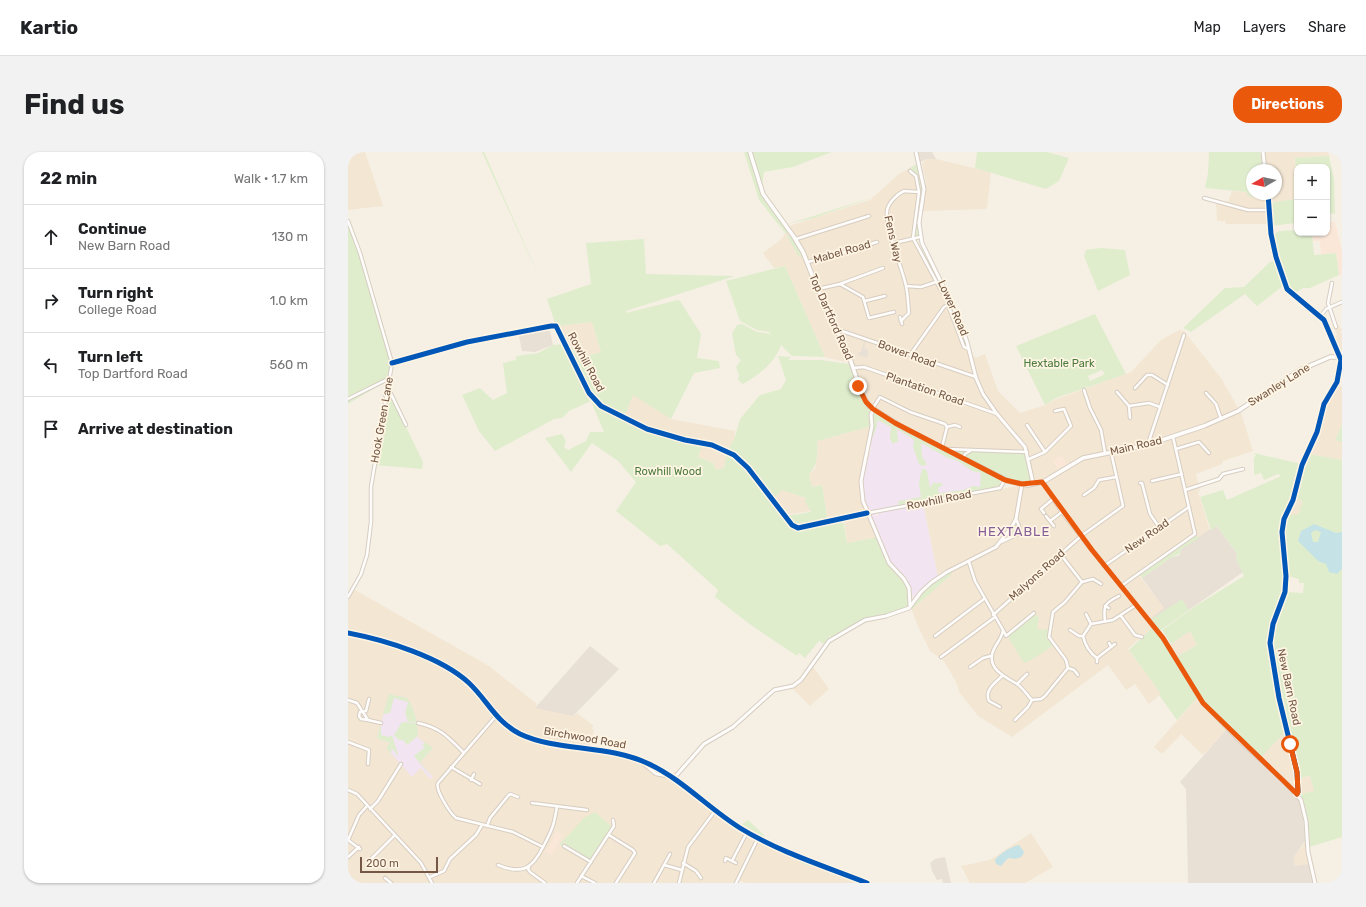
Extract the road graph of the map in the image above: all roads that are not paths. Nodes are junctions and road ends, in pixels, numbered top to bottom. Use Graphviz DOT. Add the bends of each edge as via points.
graph roads {
  1 [pos="750,152"];
  2 [pos="916,152"];
  3 [pos="1263,152"];
  4 [pos="1264,164"];
  5 [pos="910,171"];
  6 [pos="919,192"];
  7 [pos="1204,198"];
  8 [pos="1268,200"];
  9 [pos="1269,210"];
  10 [pos="869,216"];
  11 [pos="348,221"];
  12 [pos="914,238"];
  13 [pos="920,238"];
  14 [pos="796,239"];
  15 [pos="877,242"];
  16 [pos="894,243"];
  17 [pos="806,262"];
  18 [pos="883,268"];
  19 [pos="936,282"];
  20 [pos="840,284"];
  21 [pos="1332,284"];
  22 [pos="906,286"];
  23 [pos="818,289"];
  24 [pos="942,292"];
  25 [pos="886,296"];
  26 [pos="865,301"];
  27 [pos="1342,302"];
  28 [pos="952,303"];
  29 [pos="948,305"];
  30 [pos="1329,307"];
  31 [pos="894,312"];
  32 [pos="900,317"];
  33 [pos="1320,317"];
  34 [pos="1336,327"];
  35 [pos="838,331"];
  36 [pos="1184,335"];
  37 [pos="969,349"];
  38 [pos="910,355"];
  39 [pos="1340,358"];
  40 [pos="392,363"];
  41 [pos="853,368"];
  42 [pos="976,378"];
  43 [pos="388,379"];
  44 [pos="1168,385"];
  45 [pos="387,386"];
  46 [pos="1134,388"];
  47 [pos="1084,390"];
  48 [pos="1117,392"];
  49 [pos="1206,393"];
  50 [pos="391,394"];
  51 [pos="385,395"];
  52 [pos="348,399"];
  53 [pos="1129,406"];
  54 [pos="1160,407"];
  55 [pos="873,409"];
  56 [pos="1240,410"];
  57 [pos="1055,411"];
  58 [pos="997,414"];
  59 [pos="1130,418"];
  60 [pos="1221,419"];
  61 [pos="406,425"];
  62 [pos="1028,425"];
  63 [pos="947,427"];
  64 [pos="960,427"];
  65 [pos="1172,437"];
  66 [pos="1147,445"];
  67 [pos="943,448"];
  68 [pos="1176,449"];
  69 [pos="971,450"];
  70 [pos="1027,452"];
  71 [pos="1045,452"];
  72 [pos="1111,452"];
  73 [pos="1105,453"];
  74 [pos="1209,453"];
  75 [pos="963,459"];
  76 [pos="1029,459"];
  77 [pos="1242,469"];
  78 [pos="1182,474"];
  79 [pos="1116,477"];
  80 [pos="1005,480"];
  81 [pos="1042,482"];
  82 [pos="1152,482"];
  83 [pos="1033,483"];
  84 [pos="1140,483"];
  85 [pos="1022,484"];
  86 [pos="1185,490"];
  87 [pos="1084,495"];
  88 [pos="1054,499"];
  89 [pos="1190,507"];
  90 [pos="1062,512"];
  91 [pos="867,513"];
  92 [pos="1044,513"];
  93 [pos="1046,516"];
  94 [pos="845,518"];
  95 [pos="1016,519"];
  96 [pos="1050,521"];
  97 [pos="1054,526"];
  98 [pos="1159,527"];
  99 [pos="1081,536"];
  100 [pos="1001,542"];
  101 [pos="1061,555"];
  102 [pos="969,562"];
  103 [pos="1104,566"];
  104 [pos="1082,582"];
  105 [pos="1101,584"];
  106 [pos="1121,586"];
  107 [pos="1119,596"];
  108 [pos="348,597"];
  109 [pos="984,599"];
  110 [pos="1105,606"];
  111 [pos="1136,606"];
  112 [pos="908,608"];
  113 [pos="1109,608"];
  114 [pos="1034,613"];
  115 [pos="1086,614"];
  116 [pos="994,616"];
  117 [pos="1121,616"];
  118 [pos="1105,621"];
  119 [pos="1091,624"];
  120 [pos="1003,630"];
  121 [pos="1070,630"];
  122 [pos="348,633"];
  123 [pos="935,636"];
  124 [pos="1083,636"];
  125 [pos="1142,637"];
  126 [pos="1109,642"];
  127 [pos="1115,644"];
  128 [pos="1111,646"];
  129 [pos="991,656"];
  130 [pos="941,657"];
  131 [pos="1097,658"];
  132 [pos="1097,662"];
  133 [pos="970,667"];
  134 [pos="1068,668"];
  135 [pos="1025,675"];
  136 [pos="1078,675"];
  137 [pos="1002,676"];
  138 [pos="1017,684"];
  139 [pos="983,694"];
  140 [pos="986,694"];
  141 [pos="348,700"];
  142 [pos="369,700"];
  143 [pos="1032,700"];
  144 [pos="997,707"];
  145 [pos="363,711"];
  146 [pos="496,716"];
  147 [pos="368,720"];
  148 [pos="1015,720"];
  149 [pos="381,723"];
  150 [pos="421,723"];
  151 [pos="348,742"];
  152 [pos="463,752"];
  153 [pos="639,760"];
  154 [pos="368,764"];
  155 [pos="401,764"];
  156 [pos="452,767"];
  157 [pos="474,774"];
  158 [pos="673,777"];
  159 [pos="471,780"];
  160 [pos="480,784"];
  161 [pos="348,790"];
  162 [pos="1297,794"];
  163 [pos="518,797"];
  164 [pos="532,803"];
  165 [pos="557,806"];
  166 [pos="368,807"];
  167 [pos="587,810"];
  168 [pos="716,811"];
  169 [pos="613,820"];
  170 [pos="482,825"];
  171 [pos="487,826"];
  172 [pos="747,832"];
  173 [pos="395,835"];
  174 [pos="609,835"];
  175 [pos="758,838"];
  176 [pos="348,840"];
  177 [pos="564,846"];
  178 [pos="543,847"];
  179 [pos="670,854"];
  180 [pos="348,857"];
  181 [pos="724,860"];
  182 [pos="732,861"];
  183 [pos="368,862"];
  184 [pos="591,862"];
  185 [pos="683,863"];
  186 [pos="736,863"];
  187 [pos="498,865"];
  188 [pos="664,865"];
  189 [pos="529,867"];
  190 [pos="682,870"];
  191 [pos="582,876"];
  192 [pos="430,877"];
  193 [pos="702,878"];
  194 [pos="387,879"];
  195 [pos="391,883"];
  196 [pos="432,883"];
  197 [pos="545,883"];
  198 [pos="577,883"];
  199 [pos="595,883"];
  200 [pos="616,883"];
  201 [pos="654,883"];
  202 [pos="679,883"];
  203 [pos="736,883"];
  204 [pos="867,883"];
  205 [pos="1315,883"];
  1 -- 14 [label="main road, Top Dartford Road" via="763,194"];
  2 -- 13 [label="street, Lower Road" via="924,189 919,218"];
  3 -- 4 [label="street"];
  5 -- 6 [label="street" via="916,176"];
  6 -- 12 [label="street"];
  6 -- 16 [label="street, Fens Way" via="904,190 890,204 887,215"];
  7 -- 9 [label="street" via="1248,210"];
  8 -- 9 [label="street"];
  9 -- 33 [label="street" via="1276,257 1287,290"];
  10 -- 14 [label="street"];
  11 -- 40 [label="street, Hook Green Lane"];
  12 -- 13 [label="street"];
  12 -- 16 [label="street"];
  12 -- 19 [label="street, Lower Road"];
  13 -- 28 [label="street, Lower Road"];
  14 -- 17 [label="main road, Top Dartford Road"];
  15 -- 17 [label="street, Mabel Road"];
  16 -- 22 [label="street, Fens Way"];
  17 -- 23 [label="main road, Top Dartford Road"];
  18 -- 20 [label="street"];
  19 -- 22 [label="street" via="921,287"];
  19 -- 24 [label="street, Lower Road"];
  20 -- 23 [label="street"];
  20 -- 26 [label="street" via="863,297"];
  21 -- 30 [label="street" via="1327,298"];
  22 -- 32 [label="street, Fens Way" via="909,313 901,322"];
  23 -- 35 [label="main road, Top Dartford Road"];
  25 -- 26 [label="street"];
  26 -- 31 [label="street" via="869,318"];
  27 -- 30 [label="street"];
  28 -- 29 [label="street"];
  28 -- 37 [label="street, Lower Road"];
  29 -- 37 [label="street" via="964,347"];
  29 -- 38 [label="street"];
  30 -- 33 [label="street"];
  30 -- 34 [label="street"];
  33 -- 39 [label="street"];
  35 -- 38 [label="street, Bower Road"];
  35 -- 41 [label="main road, Top Dartford Road"];
  36 -- 44 [label="street"];
  37 -- 42 [label="street, Lower Road"];
  38 -- 42 [label="street, Bower Road"];
  39 -- 56 [label="main road, Swanley Lane" via="1324,358 1300,370"];
  39 -- 162 [label="street, New Barn Road" via="1337,382 1324,404 1317,432 1302,465 1293,500 1284,519 1282,532 1286,576 1270,643 1279,698 1297,772"];
  40 -- 43 [label="street, Hook Green Lane"];
  40 -- 94 [label="street, Rowhill Road" via="467,342 556,326 589,393 608,410 647,429 712,445 734,456 748,468 788,522 795,527"];
  41 -- 55 [label="main road, Top Dartford Road" via="862,394"];
  41 -- 58 [label="street, Plantation Road" via="864,367"];
  42 -- 58 [label="street, Lower Road" via="983,394"];
  43 -- 45 [label="street, Hook Green Lane"];
  43 -- 52 [label="street"];
  44 -- 46 [label="street" via="1152,375 1147,375"];
  44 -- 54 [label="street"];
  45 -- 50 [label="street"];
  45 -- 51 [label="street, Hook Green Lane"];
  47 -- 73 [label="street" via="1101,430"];
  48 -- 53 [label="street"];
  49 -- 60 [label="street" via="1216,404"];
  50 -- 51 [label="street"];
  50 -- 61 [label="street"];
  51 -- 108 [label="street, Hook Green Lane" via="371,487 371,522 367,554 361,574"];
  53 -- 54 [label="street" via="1149,403"];
  53 -- 59 [label="street"];
  54 -- 66 [label="street"];
  55 -- 63 [label="street" via="880,397"];
  55 -- 67 [label="main road, Top Dartford Road"];
  55 -- 91 [label="street" via="862,481 863,501"];
  56 -- 60 [label="main road, Main Road"];
  57 -- 71 [label="street" via="1064,409 1071,426"];
  58 -- 70 [label="street, Lower Road" via="1019,438"];
  60 -- 65 [label="main road, Main Road"];
  62 -- 71 [label="street"];
  63 -- 64 [label="street"];
  63 -- 67 [label="street"];
  65 -- 66 [label="main road, Main Road"];
  65 -- 68 [label="street"];
  66 -- 72 [label="main road, Main Road"];
  67 -- 69 [label="street"];
  67 -- 75 [label="main road, Top Dartford Road"];
  68 -- 74 [label="street" via="1200,442"];
  68 -- 78 [label="street"];
  69 -- 70 [label="street"];
  69 -- 75 [label="street"];
  70 -- 76 [label="street, Lower Road"];
  71 -- 76 [label="street"];
  72 -- 73 [label="main road, Main Road"];
  72 -- 79 [label="street"];
  73 -- 81 [label="main road, Main Road" via="1074,462"];
  75 -- 80 [label="main road, Top Dartford Road"];
  76 -- 83 [label="street, Lower Road"];
  77 -- 86 [label="street"];
  78 -- 82 [label="street"];
  78 -- 86 [label="street"];
  79 -- 87 [label="street" via="1099,480"];
  79 -- 99 [label="street, Malyons Road" via="1123,506"];
  80 -- 85 [label="main road, Top Dartford Road"];
  80 -- 91 [label="street, Rowhill Road" via="1000,488"];
  81 -- 83 [label="main road, Main Road"];
  81 -- 88 [label="street"];
  83 -- 85 [label="main road, Top Dartford Road"];
  84 -- 98 [label="street" via="1150,514"];
  85 -- 95 [label="street"];
  86 -- 89 [label="street"];
  88 -- 90 [label="street"];
  88 -- 92 [label="street" via="1041,508"];
  89 -- 98 [label="street, New Road"];
  89 -- 106 [label="street" via="1195,530 1193,536"];
  90 -- 96 [label="street"];
  90 -- 99 [label="street"];
  91 -- 112 [label="street" via="889,563 904,579 908,588"];
  93 -- 96 [label="street"];
  95 -- 100 [label="street"];
  95 -- 100 [label="street" via="1019,526 1018,534"];
  96 -- 97 [label="street"];
  98 -- 103 [label="street, New Road"];
  99 -- 101 [label="street, Malyons Road"];
  99 -- 103 [label="street"];
  100 -- 102 [label="street"];
  101 -- 104 [label="street"];
  101 -- 116 [label="street, Malyons Road"];
  102 -- 109 [label="street"];
  102 -- 112 [label="street" via="932,582"];
  103 -- 106 [label="street"];
  104 -- 105 [label="street" via="1093,578"];
  104 -- 134 [label="street" via="1052,616 1049,637 1066,660"];
  106 -- 111 [label="street"];
  107 -- 110 [label="street"];
  109 -- 116 [label="street"];
  109 -- 123 [label="street"];
  110 -- 113 [label="street"];
  110 -- 118 [label="street"];
  111 -- 117 [label="street"];
  111 -- 162 [label="street" via="1163,638 1203,703"];
  112 -- 158 [label="street" via="865,620 829,641 801,680 793,686 774,690 733,728 704,744"];
  114 -- 120 [label="street" via="1006,636"];
  115 -- 119 [label="street"];
  116 -- 120 [label="street"];
  116 -- 130 [label="street, Malyons Road"];
  117 -- 118 [label="street"];
  117 -- 125 [label="street" via="1135,635"];
  118 -- 119 [label="street"];
  119 -- 124 [label="street"];
  120 -- 129 [label="street"];
  121 -- 124 [label="street" via="1078,636"];
  122 -- 146 [label="street, Birchwood Road" via="396,645 452,671 469,683"];
  124 -- 131 [label="street" via="1092,654"];
  126 -- 128 [label="street"];
  127 -- 128 [label="street"];
  128 -- 131 [label="street"];
  129 -- 133 [label="street"];
  129 -- 137 [label="street"];
  131 -- 132 [label="street"];
  134 -- 136 [label="street"];
  134 -- 143 [label="street" via="1046,696"];
  135 -- 138 [label="street"];
  137 -- 138 [label="street"];
  137 -- 140 [label="street"];
  138 -- 143 [label="street"];
  139 -- 140 [label="street"];
  140 -- 144 [label="street" via="988,701"];
  141 -- 145 [label="street" via="357,703"];
  142 -- 145 [label="street" via="366,711"];
  143 -- 148 [label="street"];
  145 -- 147 [label="street"];
  145 -- 147 [label="street" via="360,712 359,718"];
  146 -- 152 [label="street"];
  146 -- 153 [label="street, Birchwood Road" via="510,728 537,740 613,752"];
  147 -- 149 [label="street"];
  150 -- 152 [label="street" via="443,732"];
  151 -- 154 [label="street" via="369,750"];
  152 -- 156 [label="street"];
  153 -- 158 [label="street, Birchwood Road"];
  153 -- 158 [label="street, Birchwood Road" via="656,774"];
  155 -- 166 [label="street" via="378,801"];
  156 -- 159 [label="street"];
  156 -- 170 [label="street" via="437,785 438,790 454,817"];
  157 -- 159 [label="street"];
  158 -- 168 [label="street, Birchwood Road"];
  159 -- 160 [label="street"];
  161 -- 166 [label="street" via="357,794"];
  162 -- 205 [label="street" via="1303,806 1308,852"];
  163 -- 171 [label="street" via="508,796 490,818"];
  164 -- 165 [label="street"];
  165 -- 167 [label="street"];
  165 -- 178 [label="street" via="553,829"];
  166 -- 173 [label="street"];
  166 -- 176 [label="street" via="359,815"];
  168 -- 172 [label="street, Birchwood Road"];
  168 -- 185 [label="street" via="688,847"];
  169 -- 174 [label="street" via="614,826"];
  170 -- 171 [label="street"];
  170 -- 192 [label="street" via="452,857 444,871"];
  171 -- 178 [label="street" via="513,832"];
  172 -- 175 [label="street, Birchwood Road"];
  172 -- 182 [label="street"];
  173 -- 183 [label="street"];
  173 -- 192 [label="street" via="421,863"];
  174 -- 184 [label="street"];
  174 -- 200 [label="street" via="635,853"];
  175 -- 203 [label="street"];
  175 -- 204 [label="street, Birchwood Road"];
  176 -- 180 [label="street" via="360,848"];
  177 -- 184 [label="street"];
  178 -- 189 [label="street" via="535,862"];
  179 -- 188 [label="street"];
  181 -- 182 [label="street" via="726,858"];
  182 -- 186 [label="street"];
  184 -- 191 [label="street"];
  185 -- 190 [label="street"];
  185 -- 193 [label="street"];
  187 -- 189 [label="street" via="520,870"];
  188 -- 190 [label="street"];
  188 -- 201 [label="street"];
  189 -- 197 [label="street" via="530,872"];
  190 -- 202 [label="street"];
  191 -- 198 [label="street"];
  191 -- 199 [label="street"];
  192 -- 196 [label="street"];
  194 -- 195 [label="street"];
}
